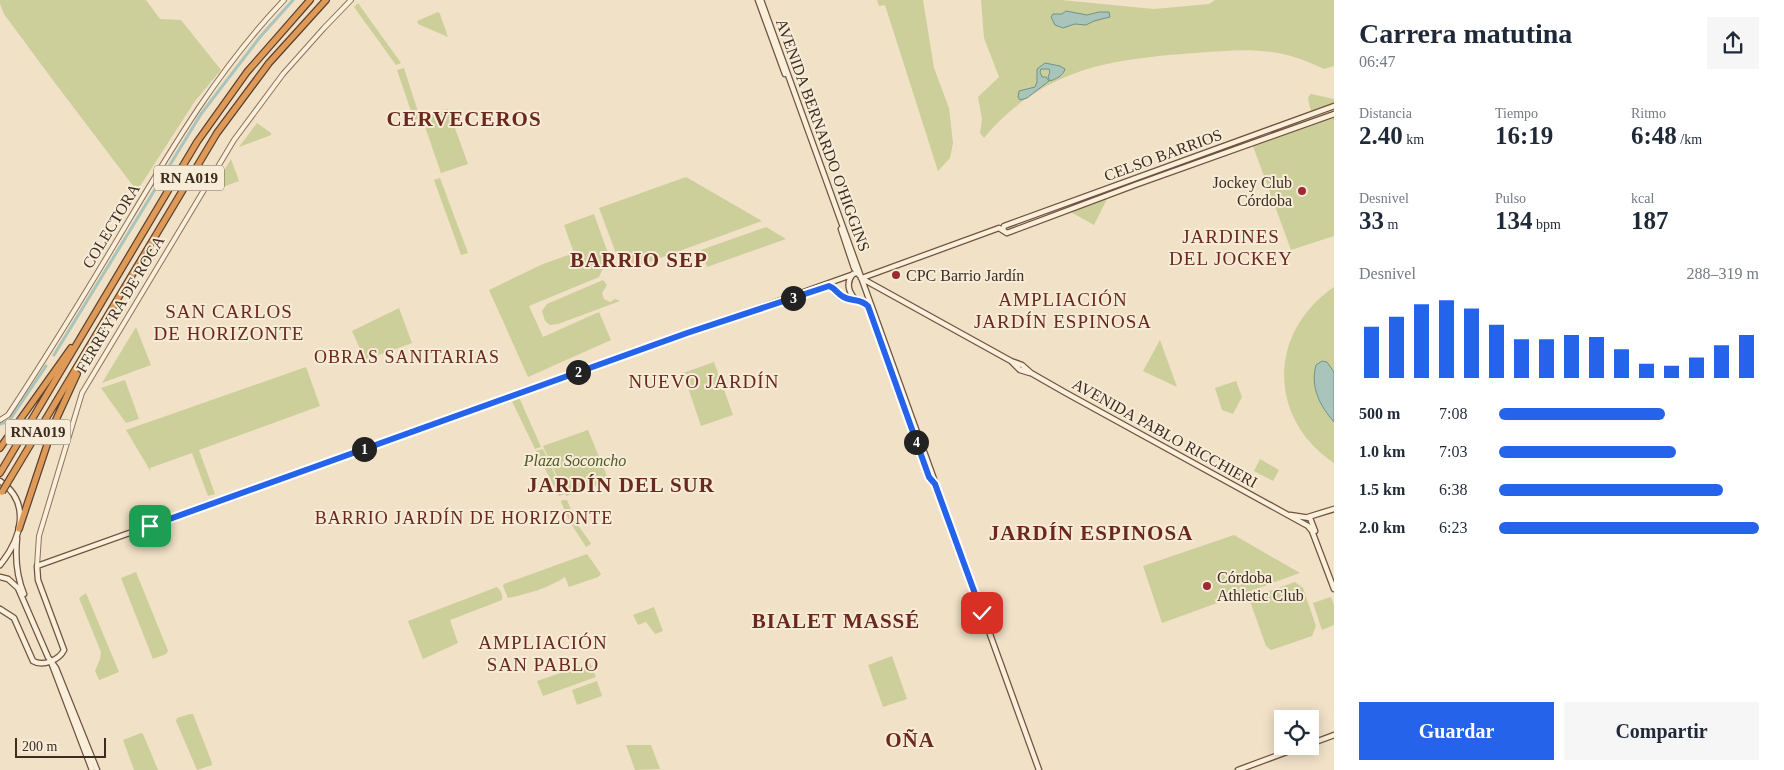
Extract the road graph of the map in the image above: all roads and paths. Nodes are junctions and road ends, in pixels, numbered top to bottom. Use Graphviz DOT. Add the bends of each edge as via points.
graph roads {
  1 [pos="284,0"];
  2 [pos="310,0"];
  3 [pos="326,0"];
  4 [pos="351,0"];
  5 [pos="759,0"];
  6 [pos="1334,106"];
  7 [pos="1334,114"];
  8 [pos="1308,116"];
  9 [pos="1310,123"];
  10 [pos="822,171"];
  11 [pos="1152,172"];
  12 [pos="1153,179"];
  13 [pos="1135,185"];
  14 [pos="1106,188"];
  15 [pos="1003,230"];
  16 [pos="854,271"];
  17 [pos="862,278"];
  18 [pos="840,279"];
  19 [pos="865,287"];
  20 [pos="835,289"];
  21 [pos="857,299"];
  22 [pos="720,322"];
  23 [pos="874,325"];
  24 [pos="880,333"];
  25 [pos="75,373"];
  26 [pos="55,375"];
  27 [pos="67,388"];
  28 [pos="0,420"];
  29 [pos="0,448"];
  30 [pos="1,472"];
  31 [pos="0,481"];
  32 [pos="935,484"];
  33 [pos="1,494"];
  34 [pos="1334,510"];
  35 [pos="1308,522"];
  36 [pos="19,531"];
  37 [pos="0,565"];
  38 [pos="37,566"];
  39 [pos="0,577"];
  40 [pos="1334,582"];
  41 [pos="1334,588"];
  42 [pos="27,605"];
  43 [pos="0,608"];
  44 [pos="50,661"];
  45 [pos="1334,735"];
  46 [pos="1319,741"];
  47 [pos="1279,755"];
  48 [pos="92,770"];
  49 [pos="97,770"];
  50 [pos="1039,770"];
  51 [pos="1238,770"];
  1 -- 28 [label="street, COLECTORA" via="241,48 202,102 47,356 8,415"];
  2 -- 26 [label="highway, RN A019" via="261,54 209,124"];
  3 -- 25 [label="highway, RN A019" via="269,63 199,161"];
  4 -- 38 [label="street, FERREYRA DE ROCA" via="269,90 234,140 84,389 39,536"];
  5 -- 10 [label="main road, AVENIDA BERNARDO O'HIGGINS"];
  6 -- 8 [label="main road, CELSO BARRIOS"];
  7 -- 9 [label="main road, CELSO BARRIOS"];
  8 -- 9 [label="main road"];
  8 -- 11 [label="main road, CELSO BARRIOS"];
  9 -- 12 [label="main road, CELSO BARRIOS"];
  10 -- 16 [label="main road, AVENIDA BERNARDO O'HIGGINS"];
  10 -- 17 [label="main road, AVENIDA BERNARDO O'HIGGINS"];
  11 -- 12 [label="main road" via="1155,174"];
  11 -- 14 [label="main road, CELSO BARRIOS"];
  12 -- 13 [label="main road, CELSO BARRIOS"];
  13 -- 14 [label="main road" via="1112,191"];
  13 -- 15 [label="main road, CELSO BARRIOS" via="1007,233"];
  14 -- 15 [label="main road, CELSO BARRIOS" via="1004,226"];
  15 -- 17 [label="main road, CELSO BARRIOS" via="999,228"];
  16 -- 17 [label="main road, AVENIDA PABLO RICCHIERI"];
  16 -- 18 [label="main road"];
  16 -- 21 [label="main road" via="848,287"];
  17 -- 19 [label="main road, AVENIDA BERNARDO O'HIGGINS"];
  17 -- 35 [label="main road, AVENIDA PABLO RICCHIERI" via="1287,515"];
  18 -- 20 [label="main road"];
  18 -- 22 [label="main road"];
  19 -- 21 [label="main road" via="865,295"];
  19 -- 24 [label="main road, AVENIDA BERNARDO O'HIGGINS"];
  20 -- 21 [label="main road" via="842,296"];
  20 -- 22 [label="main road" via="827,286"];
  21 -- 23 [label="main road, AVENIDA BERNARDO O'HIGGINS" via="868,306"];
  22 -- 38 [label="main road"];
  23 -- 24 [label="main road"];
  23 -- 32 [label="main road, AVENIDA BERNARDO O'HIGGINS" via="929,477"];
  24 -- 32 [label="main road, AVENIDA BERNARDO O'HIGGINS"];
  25 -- 27 [label="highway, RNA019"];
  26 -- 29 [label="highway"];
  26 -- 30 [label="highway, RNA019"];
  27 -- 33 [label="highway, RNA019, bridge"];
  27 -- 36 [label="highway"];
  31 -- 36 [label="main road" via="16,498 20,510"];
  32 -- 50 [label="main road, AVENIDA BERNARDO O'HIGGINS"];
  34 -- 35 [label="main road"];
  35 -- 40 [label="main road"];
  35 -- 41 [label="main road"];
  36 -- 37 [label="main road"];
  36 -- 42 [label="main road" via="17,572"];
  38 -- 44 [label="main road, FERREYRA DE ROCA" via="38,580 64,650"];
  39 -- 42 [label="main road" via="16,585"];
  42 -- 44 [label="main road"];
  43 -- 44 [label="main road" via="14,618 33,661 39,664"];
  44 -- 48 [label="main road"];
  44 -- 49 [label="main road" via="56,668"];
  45 -- 46 [label="main road"];
  47 -- 51 [label="main road"];
}
